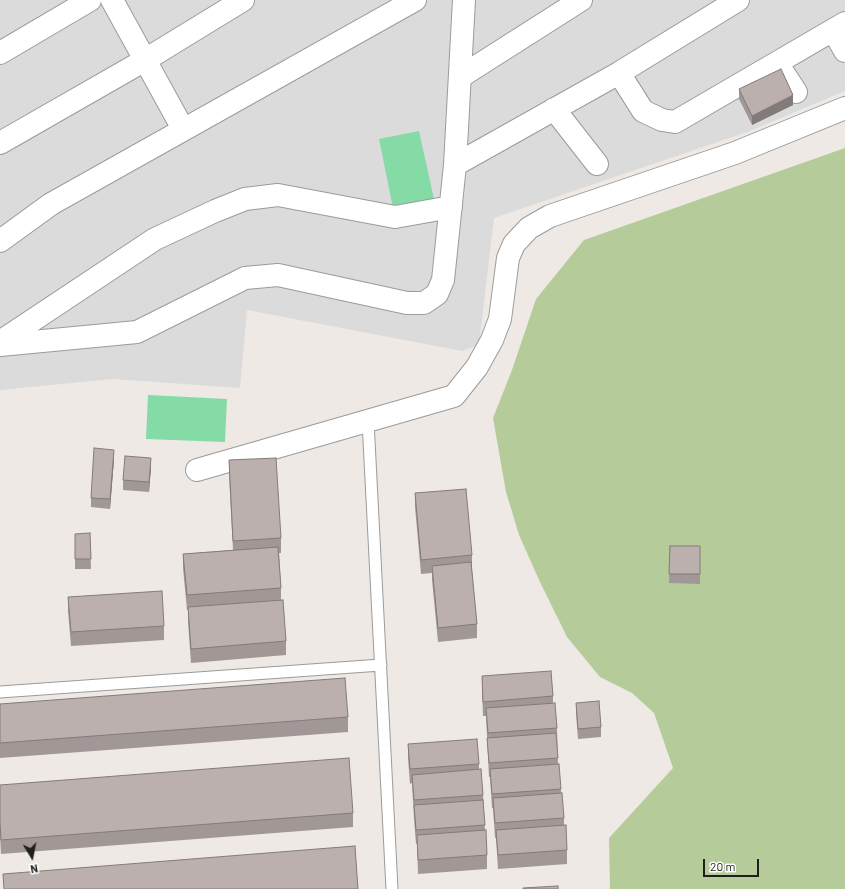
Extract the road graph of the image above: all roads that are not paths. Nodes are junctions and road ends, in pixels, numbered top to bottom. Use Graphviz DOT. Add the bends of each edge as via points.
graph roads {
  1 [pos="90,0"];
  2 [pos="112,0"];
  3 [pos="243,0"];
  4 [pos="415,0"];
  5 [pos="464,0"];
  6 [pos="581,0"];
  7 [pos="738,0"];
  8 [pos="839,26"];
  9 [pos="845,50"];
  10 [pos="0,54"];
  11 [pos="145,60"];
  12 [pos="777,63"];
  13 [pos="619,73"];
  14 [pos="460,77"];
  15 [pos="796,92"];
  16 [pos="845,108"];
  17 [pos="554,109"];
  18 [pos="183,129"];
  19 [pos="0,144"];
  20 [pos="596,164"];
  21 [pos="455,165"];
  22 [pos="452,207"];
  23 [pos="0,241"];
  24 [pos="0,342"];
  25 [pos="0,345"];
  26 [pos="368,421"];
  27 [pos="197,470"];
  28 [pos="381,665"];
  29 [pos="0,692"];
  30 [pos="392,889"];
  1 -- 10 [label="street"];
  2 -- 11 [label="street"];
  3 -- 11 [label="street"];
  4 -- 18 [label="street"];
  5 -- 14 [label="street"];
  6 -- 14 [label="street"];
  7 -- 13 [label="street"];
  8 -- 9 [label="street"];
  8 -- 12 [label="street"];
  11 -- 18 [label="street"];
  11 -- 19 [label="street"];
  12 -- 13 [label="street" via="675,122 643,112"];
  12 -- 15 [label="street"];
  13 -- 17 [label="street"];
  14 -- 21 [label="street"];
  16 -- 26 [label="street" via="735,152 550,216 529,228 514,244 508,258 500,319 492,340 477,367 454,396"];
  17 -- 20 [label="street"];
  17 -- 21 [label="street"];
  18 -- 23 [label="street" via="51,204"];
  21 -- 22 [label="street"];
  22 -- 24 [label="street" via="396,216 278,195 245,200 155,239"];
  22 -- 25 [label="street" via="443,280 437,294 424,303 407,304 278,274 245,278 137,332"];
  26 -- 27 [label="street"];
  26 -- 28 [label="lane"];
  28 -- 29 [label="lane"];
  28 -- 30 [label="lane"];
}
